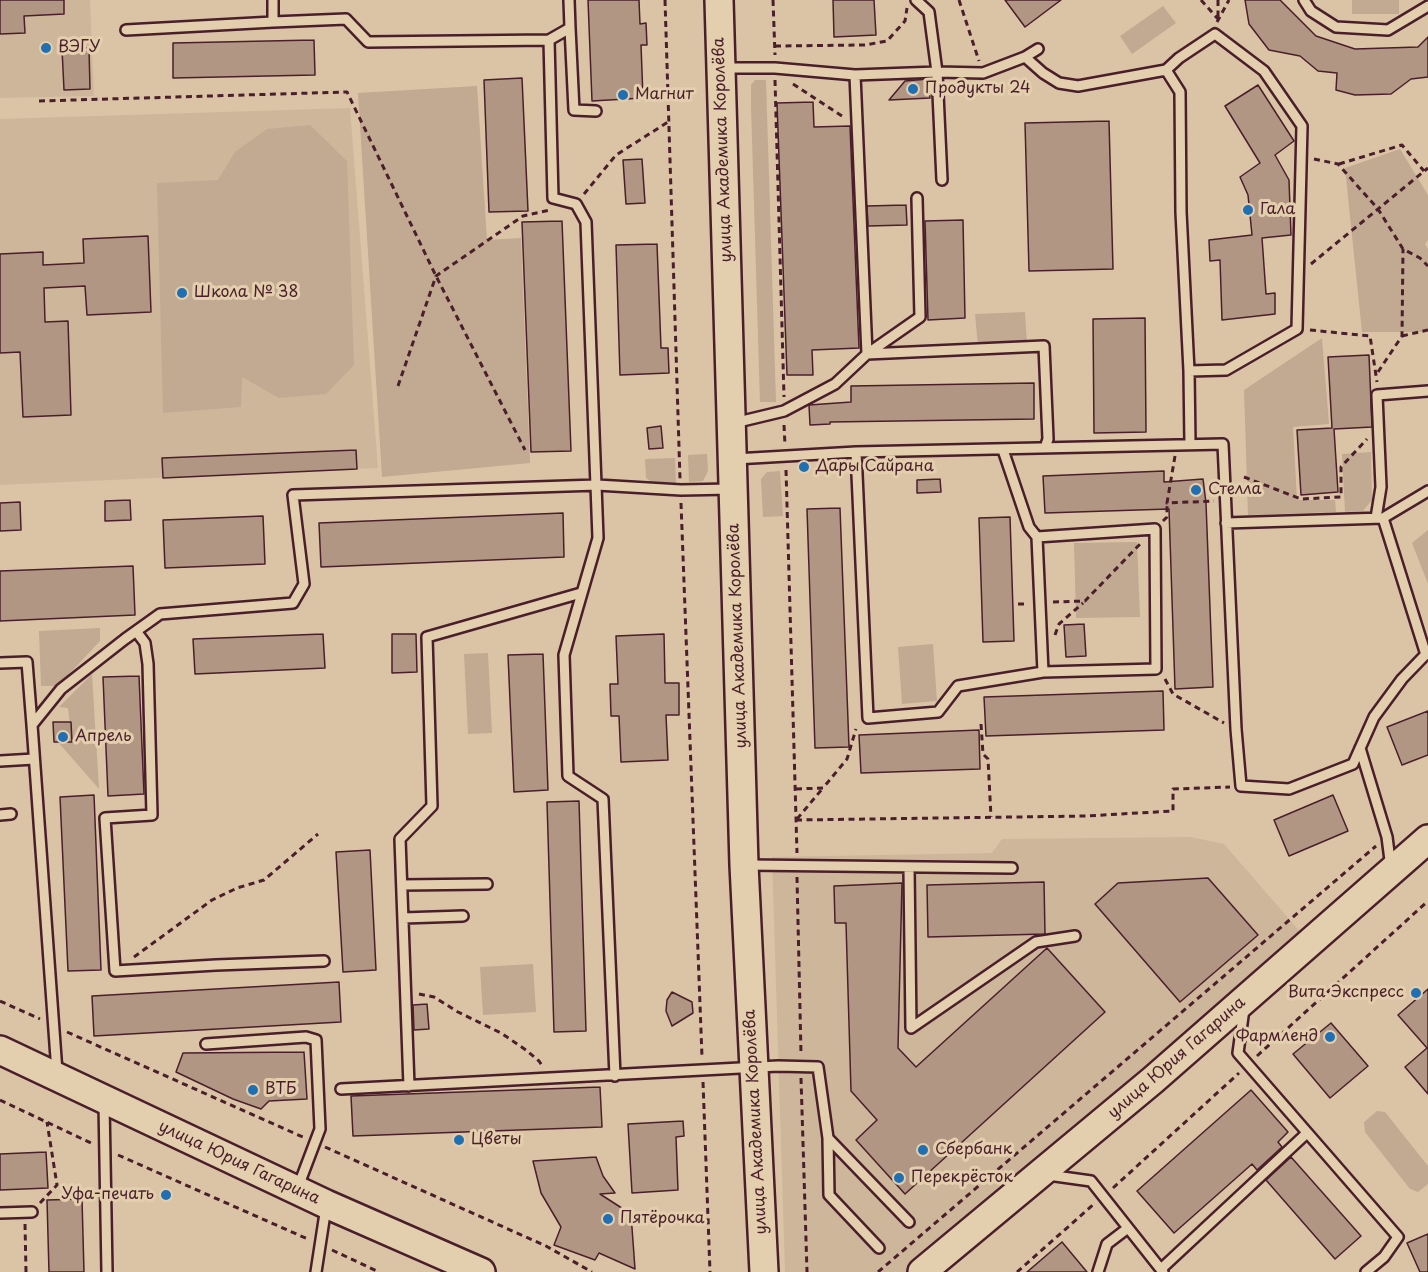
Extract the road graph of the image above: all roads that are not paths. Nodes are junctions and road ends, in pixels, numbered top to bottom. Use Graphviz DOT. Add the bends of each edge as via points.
graph roads {
  1 [pos="273,0"];
  2 [pos="569,0"];
  3 [pos="719,0"];
  4 [pos="916,0"];
  5 [pos="1304,0"];
  6 [pos="1428,6"];
  7 [pos="273,22"];
  8 [pos="570,28"];
  9 [pos="126,30"];
  10 [pos="549,40"];
  11 [pos="1038,49"];
  12 [pos="1025,57"];
  13 [pos="720,68"];
  14 [pos="1166,70"];
  15 [pos="937,72"];
  16 [pos="855,75"];
  17 [pos="596,111"];
  18 [pos="942,180"];
  19 [pos="917,198"];
  20 [pos="867,354"];
  21 [pos="1189,371"];
  22 [pos="1428,391"];
  23 [pos="732,424"];
  24 [pos="1190,444"];
  25 [pos="1045,448"];
  26 [pos="1003,450"];
  27 [pos="856,452"];
  28 [pos="733,459"];
  29 [pos="597,484"];
  30 [pos="735,489"];
  31 [pos="1428,491"];
  32 [pos="1379,518"];
  33 [pos="1226,523"];
  34 [pos="1036,537"];
  35 [pos="581,593"];
  36 [pos="136,631"];
  37 [pos="1427,653"];
  38 [pos="0,663"];
  39 [pos="1043,672"];
  40 [pos="32,725"];
  41 [pos="1360,748"];
  42 [pos="34,759"];
  43 [pos="0,761"];
  44 [pos="11,814"];
  45 [pos="0,815"];
  46 [pos="1428,838"];
  47 [pos="744,865"];
  48 [pos="909,868"];
  49 [pos="1012,868"];
  50 [pos="1391,870"];
  51 [pos="487,884"];
  52 [pos="402,885"];
  53 [pos="463,916"];
  54 [pos="403,918"];
  55 [pos="1076,936"];
  56 [pos="324,961"];
  57 [pos="1245,999"];
  58 [pos="206,1044"];
  59 [pos="0,1050"];
  60 [pos="753,1068"];
  61 [pos="615,1076"];
  62 [pos="57,1077"];
  63 [pos="409,1086"];
  64 [pos="341,1089"];
  65 [pos="104,1098"];
  66 [pos="1307,1132"];
  67 [pos="828,1138"];
  68 [pos="1041,1174"];
  69 [pos="296,1190"];
  70 [pos="326,1204"];
  71 [pos="32,1212"];
  72 [pos="0,1213"];
  73 [pos="909,1222"];
  74 [pos="1128,1228"];
  75 [pos="879,1248"];
  76 [pos="1162,1270"];
  77 [pos="107,1272"];
  78 [pos="307,1272"];
  79 [pos="316,1272"];
  80 [pos="481,1272"];
  81 [pos="764,1272"];
  82 [pos="922,1272"];
  83 [pos="1098,1272"];
  84 [pos="1366,1272"];
  1 -- 7 [label="lane"];
  2 -- 8 [label="lane"];
  3 -- 13 [label="street, улица Академика Королёва"];
  4 -- 15 [label="lane" via="929,12"];
  5 -- 6 [label="lane" via="1311,11 1336,27 1388,30"];
  7 -- 9 [label="lane"];
  7 -- 10 [label="lane" via="346,19 368,42"];
  8 -- 10 [label="lane"];
  8 -- 17 [label="lane" via="574,111"];
  10 -- 29 [label="lane" via="553,198 576,204 586,222"];
  11 -- 12 [label="lane"];
  12 -- 14 [label="lane" via="1059,83 1078,86"];
  12 -- 15 [label="lane" via="983,73"];
  13 -- 16 [label="lane"];
  13 -- 23 [label="street, улица Академика Королёва"];
  14 -- 21 [label="lane" via="1180,92"];
  14 -- 21 [label="lane" via="1215,34 1264,71 1302,126 1297,329 1226,370"];
  15 -- 16 [label="lane"];
  15 -- 18 [label="lane"];
  16 -- 20 [label="lane"];
  19 -- 20 [label="lane" via="920,317"];
  20 -- 23 [label="lane" via="835,384 784,411"];
  20 -- 25 [label="lane" via="1044,346 1048,439"];
  21 -- 24 [label="lane"];
  22 -- 32 [label="lane" via="1377,395"];
  23 -- 28 [label="street, улица Академика Королёва"];
  24 -- 25 [label="lane"];
  24 -- 33 [label="lane" via="1223,444"];
  25 -- 26 [label="lane"];
  26 -- 27 [label="lane"];
  26 -- 34 [label="lane" via="1029,528"];
  27 -- 28 [label="lane"];
  27 -- 39 [label="lane" via="868,718 938,712 957,686"];
  28 -- 30 [label="street, улица Академика Королёва"];
  29 -- 30 [label="lane"];
  29 -- 35 [label="lane" via="598,538"];
  29 -- 36 [label="lane" via="293,495 304,584 293,603 160,614"];
  30 -- 47 [label="street, улица Академика Королёва"];
  31 -- 32 [label="lane"];
  32 -- 33 [label="lane"];
  32 -- 37 [label="lane"];
  33 -- 41 [label="lane" via="1241,786 1289,789 1353,764"];
  34 -- 39 [label="lane"];
  34 -- 39 [label="lane" via="1155,529 1156,669"];
  35 -- 52 [label="lane" via="427,637 432,806 400,839"];
  35 -- 61 [label="lane" via="564,656 568,776 603,799"];
  36 -- 40 [label="lane" via="61,689"];
  36 -- 56 [label="lane" via="145,643 148,664 152,815 105,818 115,971"];
  37 -- 41 [label="lane" via="1374,717"];
  38 -- 40 [label="lane" via="27,662"];
  40 -- 42 [label="lane"];
  41 -- 50 [label="lane" via="1387,837"];
  42 -- 43 [label="lane"];
  42 -- 62 [label="lane"];
  44 -- 45 [label="lane"];
  46 -- 50 [label="street, улица Юрия Гагарина"];
  47 -- 48 [label="lane"];
  47 -- 60 [label="street, улица Академика Королёва"];
  48 -- 49 [label="lane"];
  48 -- 55 [label="lane" via="911,1028 1036,942"];
  50 -- 57 [label="street, улица Юрия Гагарина"];
  51 -- 52 [label="lane"];
  52 -- 54 [label="lane"];
  53 -- 54 [label="lane"];
  54 -- 63 [label="lane"];
  57 -- 66 [label="lane" via="1238,1053"];
  57 -- 68 [label="street, улица Юрия Гагарина"];
  58 -- 69 [label="lane" via="306,1037 316,1040 320,1129"];
  59 -- 62 [label="street, улица Юрия Гагарина"];
  60 -- 61 [label="lane"];
  60 -- 67 [label="lane" via="818,1067"];
  60 -- 81 [label="street, улица Академика Королёва"];
  61 -- 63 [label="lane"];
  62 -- 65 [label="street, улица Юрия Гагарина"];
  63 -- 64 [label="lane"];
  65 -- 69 [label="street, улица Юрия Гагарина"];
  65 -- 77 [label="lane"];
  66 -- 76 [label="lane"];
  66 -- 84 [label="lane" via="1398,1237 1384,1257"];
  67 -- 73 [label="lane"];
  67 -- 75 [label="lane" via="829,1195"];
  68 -- 74 [label="lane" via="1091,1181"];
  68 -- 82 [label="street, улица Юрия Гагарина"];
  69 -- 70 [label="street, улица Юрия Гагарина"];
  70 -- 79 [label="lane"];
  70 -- 80 [label="street, улица Юрия Гагарина"];
  71 -- 72 [label="lane"];
  74 -- 76 [label="lane"];
  74 -- 83 [label="lane" via="1107,1244"];
  78 -- 79 [label="lane"];
}
